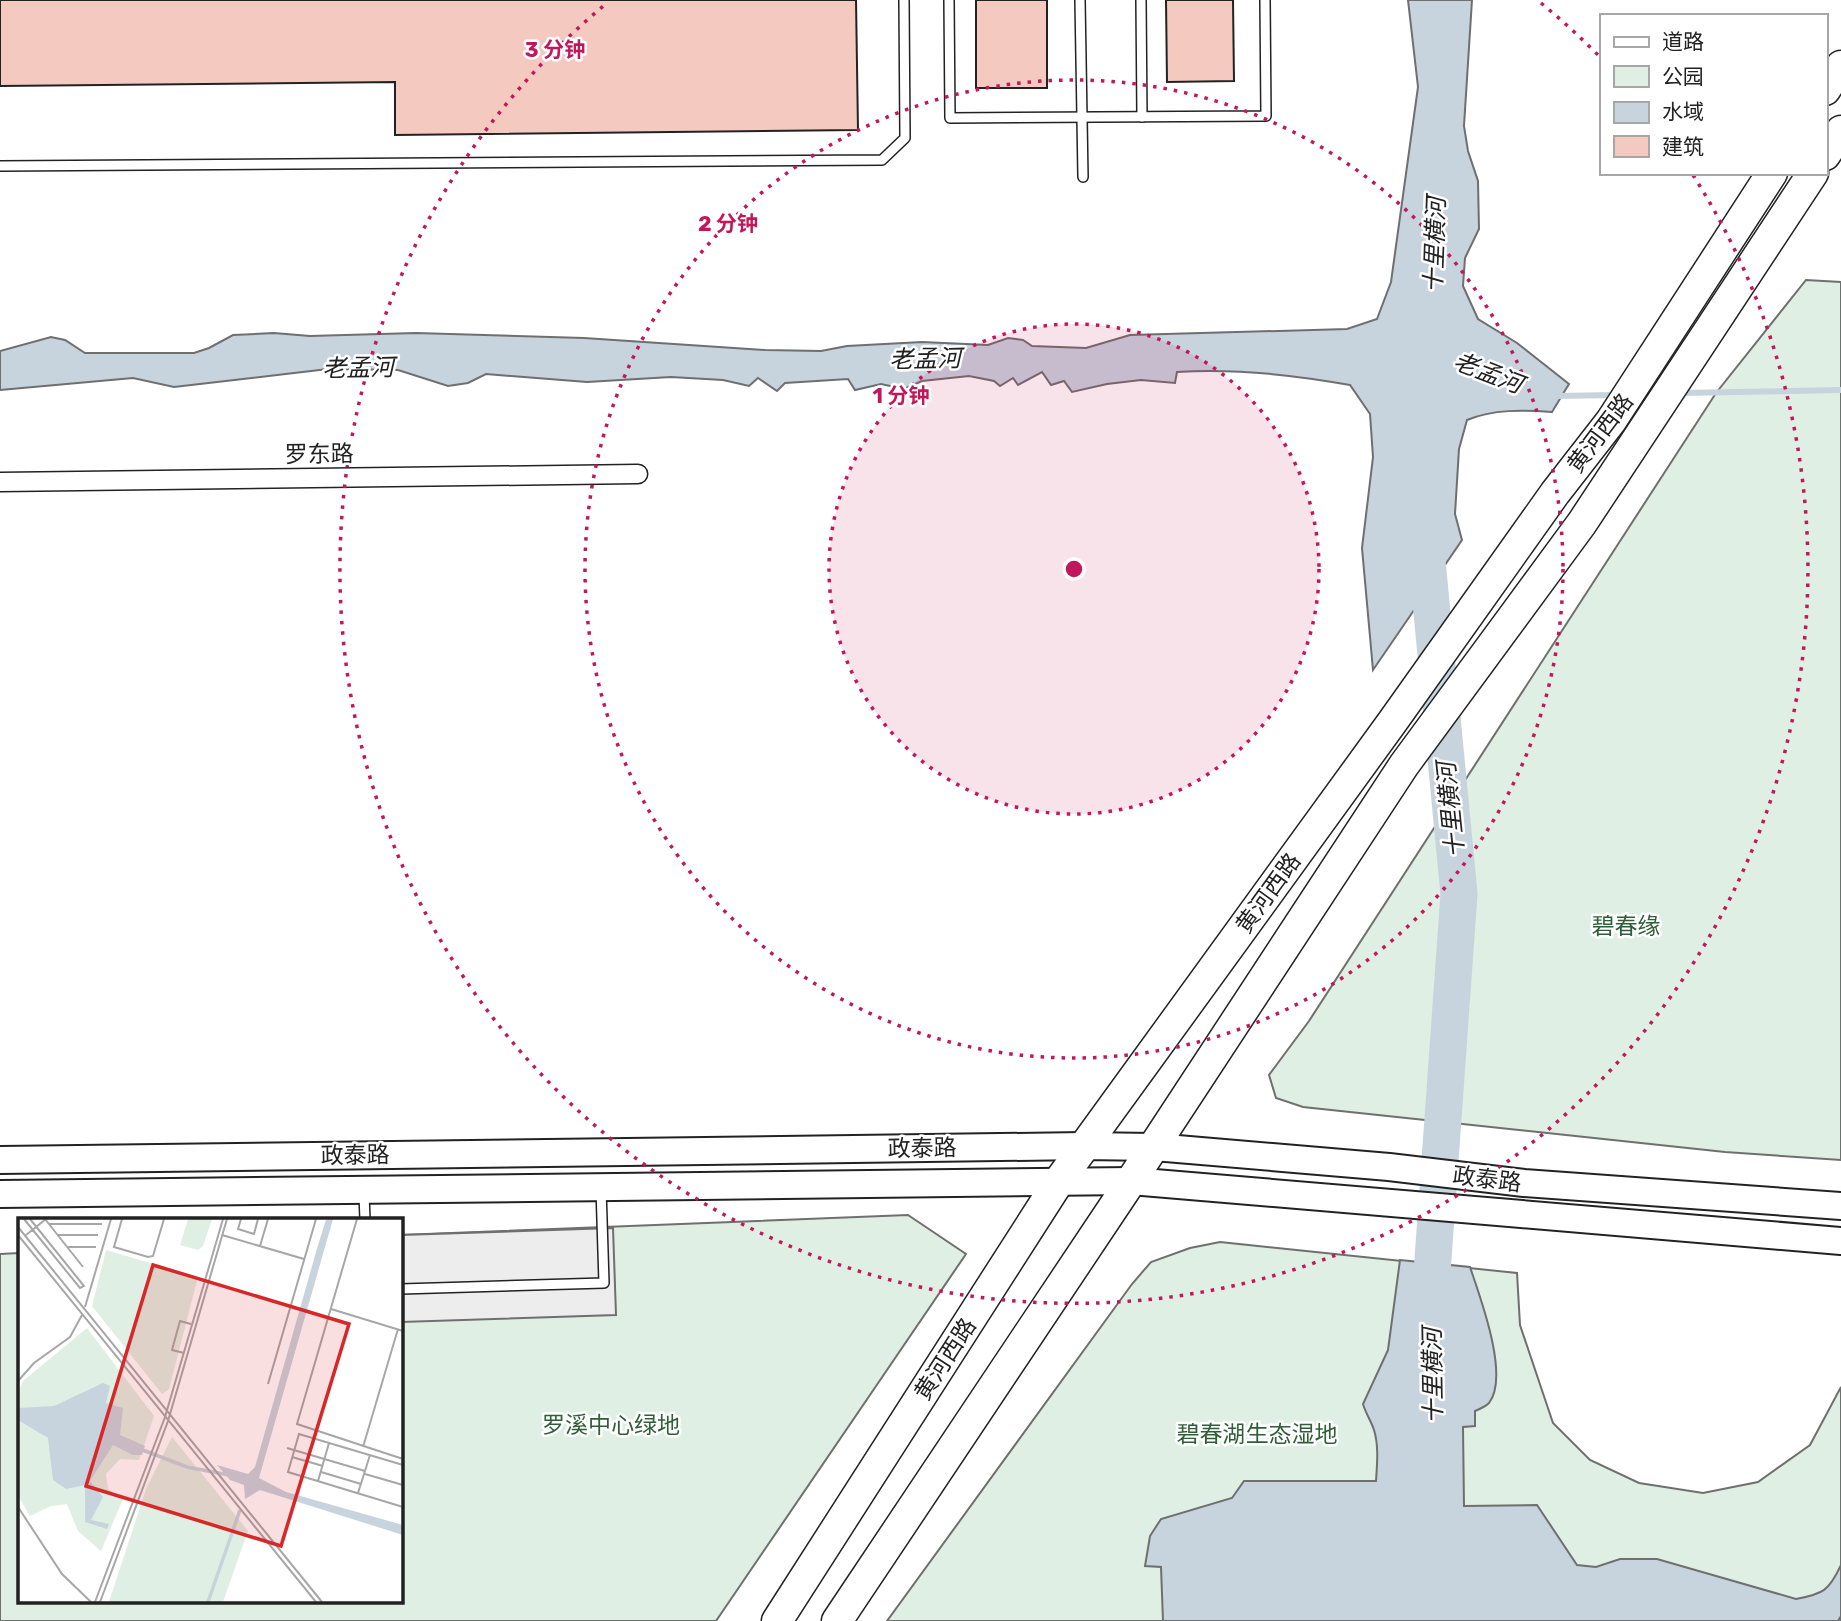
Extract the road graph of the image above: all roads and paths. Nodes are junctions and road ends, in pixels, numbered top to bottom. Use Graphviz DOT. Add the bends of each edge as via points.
graph roads {
  1 [pos="904,0"];
  2 [pos="949,0"];
  3 [pos="1080,0"];
  4 [pos="1141,0"];
  5 [pos="1265,0"];
  6 [pos="1841,66"];
  7 [pos="1827,87"];
  8 [pos="1082,117"];
  9 [pos="1142,117"];
  10 [pos="1841,131"];
  11 [pos="1827,152"];
  12 [pos="0,166"];
  13 [pos="1771,175"];
  14 [pos="1812,175"];
  15 [pos="1083,177"];
  16 [pos="638,474"];
  17 [pos="0,482"];
  18 [pos="1084,1146"];
  19 [pos="1154,1147"];
  20 [pos="0,1160"];
  21 [pos="1059,1181"];
  22 [pos="1131,1181"];
  23 [pos="601,1187"];
  24 [pos="364,1190"];
  25 [pos="0,1194"];
  26 [pos="1841,1206"];
  27 [pos="365,1218"];
  28 [pos="1841,1241"];
  29 [pos="402,1289"];
  30 [pos="777,1621"];
  31 [pos="837,1621"];
  1 -- 12 [label="lane" via="905,138 882,160"];
  2 -- 8 [label="lane" via="950,118"];
  3 -- 8 [label="lane"];
  4 -- 9 [label="lane"];
  5 -- 9 [label="lane" via="1266,116"];
  6 -- 7 [label="main road"];
  8 -- 9 [label="lane"];
  8 -- 15 [label="lane"];
  10 -- 11 [label="main road"];
  13 -- 18 [label="main road, 黄河西路" via="1611,421"];
  14 -- 19 [label="main road, 黄河西路" via="1582,523 1404,765"];
  16 -- 17 [label="street, 罗东路"];
  18 -- 19 [label="main road, 政泰路"];
  18 -- 20 [label="main road, 政泰路"];
  18 -- 21 [label="main road, 黄河西路"];
  19 -- 22 [label="main road, 黄河西路"];
  19 -- 26 [label="main road, 政泰路" via="1524,1184"];
  21 -- 22 [label="main road, 政泰路"];
  21 -- 23 [label="main road, 政泰路"];
  21 -- 30 [label="main road, 黄河西路"];
  22 -- 28 [label="main road, 政泰路"];
  22 -- 31 [label="main road, 黄河西路"];
  23 -- 24 [label="main road, 政泰路"];
  23 -- 29 [label="lane" via="604,1283"];
  24 -- 25 [label="main road, 政泰路"];
  24 -- 27 [label="lane"];
}
